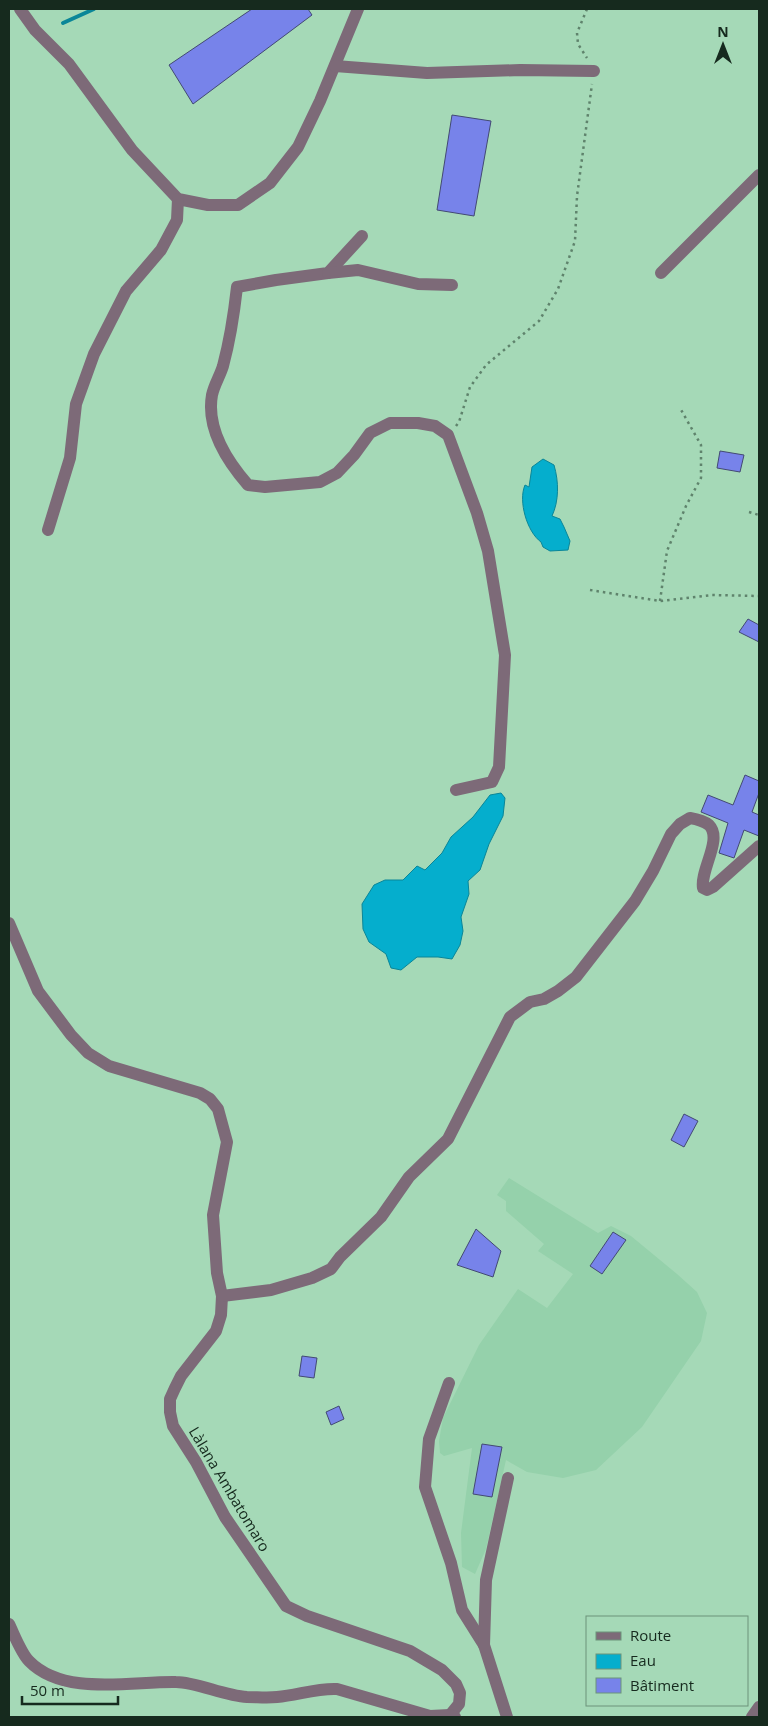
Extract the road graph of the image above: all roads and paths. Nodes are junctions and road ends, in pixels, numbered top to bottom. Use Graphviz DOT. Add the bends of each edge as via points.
graph roads {
  1 [pos="20,9"];
  2 [pos="358,9"];
  3 [pos="586,9"];
  4 [pos="335,66"];
  5 [pos="594,71"];
  6 [pos="759,175"];
  7 [pos="178,199"];
  8 [pos="362,236"];
  9 [pos="328,273"];
  10 [pos="661,274"];
  11 [pos="452,285"];
  12 [pos="680,408"];
  13 [pos="448,435"];
  14 [pos="749,512"];
  15 [pos="759,515"];
  16 [pos="48,530"];
  17 [pos="590,590"];
  18 [pos="759,596"];
  19 [pos="660,601"];
  20 [pos="456,790"];
  21 [pos="759,846"];
  22 [pos="9,923"];
  23 [pos="222,1296"];
  24 [pos="449,1383"];
  25 [pos="508,1478"];
  26 [pos="9,1624"];
  27 [pos="484,1645"];
  28 [pos="759,1707"];
  29 [pos="453,1716"];
  30 [pos="507,1717"];
  31 [pos="752,1717"];
  1 -- 7 [label="street" via="35,30 70,64 132,150"];
  2 -- 4 [label="street"];
  3 -- 5 [label="path" via="577,33 578,44"];
  4 -- 5 [label="street" via="427,73"];
  4 -- 7 [label="street" via="298,147 270,183 238,205 208,205"];
  5 -- 13 [label="path" via="574,241 558,289 539,321 486,365 470,387 459,422"];
  6 -- 10 [label="street"];
  7 -- 16 [label="street" via="177,220 161,250 126,291 94,354 76,404 70,458"];
  8 -- 9 [label="street"];
  9 -- 11 [label="street" via="358,270 418,284"];
  9 -- 13 [label="street" via="237,287 231,333 212,395 212,417 216,437 240,475 248,485 265,487 320,482 337,473 370,433 390,423 435,426"];
  12 -- 19 [label="path" via="702,445 702,478 666,551"];
  13 -- 20 [label="street" via="488,551 506,655 499,768 492,782"];
  14 -- 15 [label="path"];
  17 -- 19 [label="path"];
  18 -- 19 [label="path" via="712,595"];
  21 -- 23 [label="street" via="707,890 702,882 714,835 709,825 700,821 690,818 680,824 671,834 635,901 576,977 558,992 530,1002 510,1017 448,1139 409,1177 381,1217 331,1269 270,1290"];
  22 -- 23 [label="street" via="38,991 70,1035 88,1052 110,1066 200,1093 218,1109 227,1142 213,1215"];
  23 -- 29 [label="street, Làlana Ambatomaro" via="216,1331 181,1376 170,1399 173,1426 225,1517 286,1606 410,1651 442,1670 460,1693"];
  24 -- 27 [label="street" via="429,1439 425,1487 451,1563 462,1610"];
  25 -- 27 [label="street" via="486,1580"];
  26 -- 29 [label="street, Làlana Ambatomaro" via="28,1660 59,1679 111,1685 180,1682 244,1697 278,1697 323,1688 337,1689 430,1716"];
  27 -- 30 [label="street"];
  28 -- 31 [label="street"];
}
